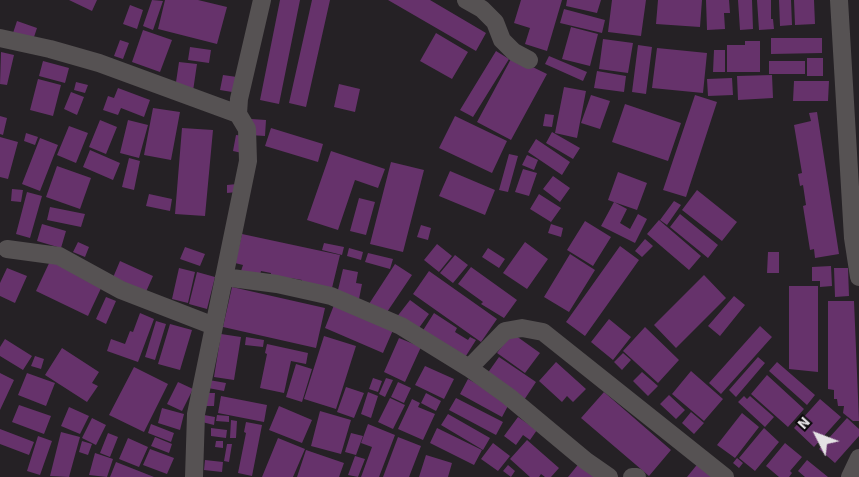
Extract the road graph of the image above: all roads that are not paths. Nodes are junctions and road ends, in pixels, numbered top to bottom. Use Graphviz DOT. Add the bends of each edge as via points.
graph roads {
  1 [pos="262,0"];
  2 [pos="466,0"];
  3 [pos="840,0"];
  4 [pos="0,38"];
  5 [pos="529,60"];
  6 [pos="238,114"];
  7 [pos="7,249"];
  8 [pos="224,278"];
  9 [pos="859,278"];
  10 [pos="214,326"];
  11 [pos="469,368"];
  12 [pos="859,458"];
  13 [pos="194,477"];
  14 [pos="609,477"];
  15 [pos="632,477"];
  16 [pos="637,477"];
  17 [pos="724,477"];
  18 [pos="850,477"];
  1 -- 6 [label="street"];
  2 -- 5 [label="street" via="495,22 502,40 514,52"];
  3 -- 9 [label="street" via="853,238"];
  4 -- 6 [label="street" via="99,63"];
  6 -- 8 [label="street" via="247,129 248,161"];
  7 -- 10 [label="street" via="59,256 121,290"];
  8 -- 10 [label="street"];
  8 -- 11 [label="street" via="331,296 401,326"];
  10 -- 13 [label="street" via="196,414"];
  11 -- 14 [label="street"];
  11 -- 17 [label="street" via="505,331 522,328 543,332"];
  12 -- 18 [label="street"];
  15 -- 16 [label="street"];
}
